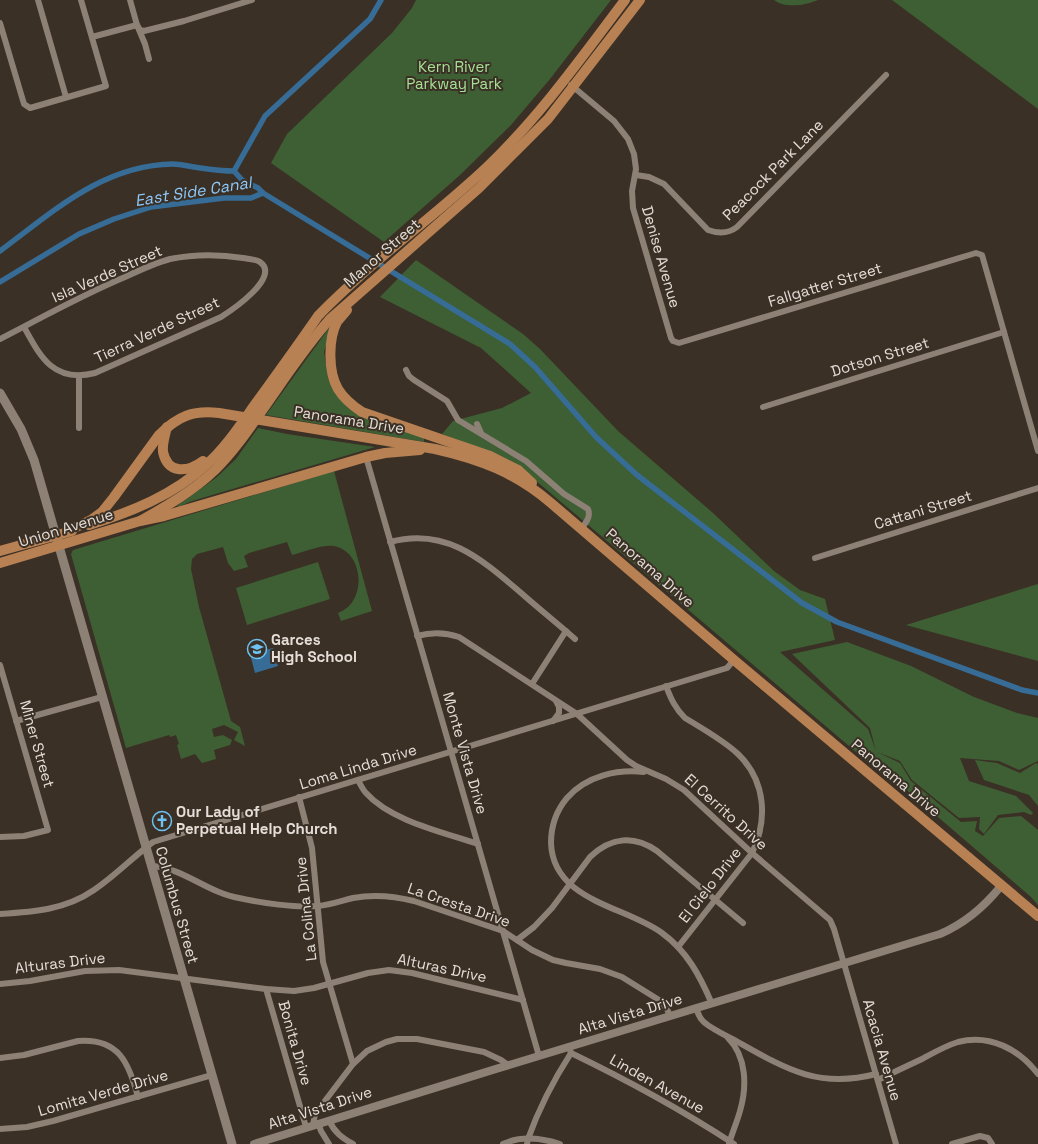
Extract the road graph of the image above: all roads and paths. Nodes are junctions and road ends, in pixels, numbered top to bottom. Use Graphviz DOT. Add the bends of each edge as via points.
graph roads {
  1 [pos="38,0"];
  2 [pos="81,0"];
  3 [pos="130,0"];
  4 [pos="252,0"];
  5 [pos="625,0"];
  6 [pos="640,0"];
  7 [pos="0,23"];
  8 [pos="137,25"];
  9 [pos="92,37"];
  10 [pos="149,59"];
  11 [pos="886,75"];
  12 [pos="564,80"];
  13 [pos="573,86"];
  14 [pos="66,97"];
  15 [pos="636,175"];
  16 [pos="263,279"];
  17 [pos="355,296"];
  18 [pos="24,327"];
  19 [pos="1004,332"];
  20 [pos="0,340"];
  21 [pos="676,343"];
  22 [pos="406,370"];
  23 [pos="79,376"];
  24 [pos="0,393"];
  25 [pos="763,407"];
  26 [pos="477,424"];
  27 [pos="167,427"];
  28 [pos="79,428"];
  29 [pos="481,433"];
  30 [pos="224,446"];
  31 [pos="436,449"];
  32 [pos="1038,451"];
  33 [pos="366,457"];
  34 [pos="1038,488"];
  35 [pos="136,509"];
  36 [pos="140,521"];
  37 [pos="580,527"];
  38 [pos="66,532"];
  39 [pos="55,536"];
  40 [pos="390,542"];
  41 [pos="58,546"];
  42 [pos="0,551"];
  43 [pos="815,558"];
  44 [pos="0,563"];
  45 [pos="566,631"];
  46 [pos="417,636"];
  47 [pos="575,639"];
  48 [pos="734,660"];
  49 [pos="0,665"];
  50 [pos="532,684"];
  51 [pos="666,686"];
  52 [pos="102,696"];
  53 [pos="555,700"];
  54 [pos="577,714"];
  55 [pos="16,721"];
  56 [pos="553,721"];
  57 [pos="451,752"];
  58 [pos="654,775"];
  59 [pos="358,780"];
  60 [pos="299,797"];
  61 [pos="0,837"];
  62 [pos="478,844"];
  63 [pos="146,847"];
  64 [pos="752,853"];
  65 [pos="151,866"];
  66 [pos="570,884"];
  67 [pos="1001,886"];
  68 [pos="715,900"];
  69 [pos="317,906"];
  70 [pos="0,914"];
  71 [pos="1038,916"];
  72 [pos="743,923"];
  73 [pos="503,931"];
  74 [pos="517,940"];
  75 [pos="678,947"];
  76 [pos="844,964"];
  77 [pos="184,978"];
  78 [pos="0,984"];
  79 [pos="329,984"];
  80 [pos="266,989"];
  81 [pos="523,1000"];
  82 [pos="712,1004"];
  83 [pos="696,1009"];
  84 [pos="670,1016"];
  85 [pos="719,1031"];
  86 [pos="570,1050"];
  87 [pos="539,1056"];
  88 [pos="0,1058"];
  89 [pos="353,1064"];
  90 [pos="508,1065"];
  91 [pos="1038,1074"];
  92 [pos="212,1075"];
  93 [pos="877,1077"];
  94 [pos="138,1097"];
  95 [pos="329,1120"];
  96 [pos="313,1125"];
  97 [pos="0,1128"];
  98 [pos="527,1141"];
  99 [pos="731,1143"];
  100 [pos="232,1144"];
  101 [pos="254,1144"];
  102 [pos="329,1144"];
  103 [pos="353,1144"];
  104 [pos="502,1144"];
  105 [pos="560,1144"];
  106 [pos="896,1144"];
  107 [pos="952,1144"];
  108 [pos="992,1144"];
  1 -- 14 [label="street"];
  2 -- 9 [label="street"];
  3 -- 8 [label="street"];
  4 -- 8 [label="street" via="144,31"];
  5 -- 12 [label="main road, Manor Street"];
  6 -- 13 [label="main road, Manor Street"];
  7 -- 14 [label="street" via="24,104 30,108"];
  8 -- 9 [label="street"];
  8 -- 10 [label="street"];
  9 -- 14 [label="street" via="106,86"];
  11 -- 15 [label="street, Peacock Park Lane" via="737,227 728,232 717,233 708,230 664,184 649,177"];
  12 -- 13 [label="street"];
  12 -- 30 [label="main road, Manor Street" via="490,164 331,302 318,316"];
  13 -- 15 [label="street" via="623,131 634,154"];
  13 -- 17 [label="main road, Manor Street" via="548,119 496,171"];
  15 -- 21 [label="street, Denise Avenue" via="632,191 634,208 671,338"];
  16 -- 18 [label="street, Isla Verde Street" via="265,270 257,261 206,254 170,259 90,292"];
  16 -- 23 [label="street, Tierra Verde Street" via="241,304 221,317 101,371"];
  17 -- 36 [label="main road, Manor Street" via="313,339 243,438 216,469 182,496"];
  17 -- 37 [label="main road" via="337,322 331,339 333,377 337,388 349,403 362,412 490,456 513,467"];
  18 -- 20 [label="street, Isla Verde Street"];
  18 -- 23 [label="street, Tierra Verde Street" via="38,353 49,365 62,372"];
  19 -- 21 [label="street, Fallgatter Street" via="982,255 976,253"];
  19 -- 25 [label="street, Dotson Street"];
  19 -- 32 [label="street"];
  22 -- 29 [label="street" via="414,380 447,401 458,420"];
  23 -- 28 [label="street"];
  24 -- 39 [label="main road, Columbus Street" via="28,444"];
  26 -- 29 [label="street"];
  27 -- 30 [label="main road" via="163,452 168,462 180,470 196,466"];
  27 -- 31 [label="main road, Panorama Drive" via="182,417 209,412"];
  27 -- 38 [label="main road, Panorama Drive" via="102,512 92,520"];
  29 -- 37 [label="street" via="526,461 564,494 588,509 588,519"];
  30 -- 35 [label="main road, Manor Street" via="191,478"];
  31 -- 33 [label="main road"];
  31 -- 37 [label="main road, Panorama Drive" via="490,464 538,492"];
  33 -- 36 [label="main road"];
  33 -- 40 [label="street, Monte Vista Drive"];
  34 -- 43 [label="street, Cattani Street"];
  35 -- 38 [label="main road, Union Avenue"];
  36 -- 41 [label="main road, Union Avenue"];
  37 -- 48 [label="main road, Panorama Drive"];
  38 -- 39 [label="main road, Union Avenue"];
  39 -- 41 [label="main road, Columbus Street"];
  39 -- 42 [label="main road, Union Avenue"];
  40 -- 45 [label="street" via="422,537 444,542 469,553 491,568"];
  40 -- 46 [label="street, Monte Vista Drive"];
  41 -- 44 [label="main road, Union Avenue"];
  41 -- 52 [label="main road, Columbus Street"];
  45 -- 47 [label="street"];
  45 -- 50 [label="street"];
  46 -- 50 [label="street, El Cerrito Drive" via="435,632 451,634"];
  46 -- 57 [label="street, Monte Vista Drive"];
  48 -- 51 [label="street, Loma Linda Drive" via="727,668"];
  48 -- 67 [label="main road, Panorama Drive"];
  49 -- 55 [label="street, Miner Street"];
  50 -- 53 [label="street, El Cerrito Drive"];
  51 -- 54 [label="street, Loma Linda Drive"];
  51 -- 64 [label="street, El Cielo Drive" via="679,712 731,749 752,773 760,792 762,814 759,834"];
  52 -- 55 [label="street"];
  52 -- 63 [label="main road, Columbus Street"];
  53 -- 54 [label="street, El Cerrito Drive"];
  53 -- 56 [label="street" via="559,713"];
  54 -- 56 [label="street, Loma Linda Drive"];
  54 -- 58 [label="street, El Cerrito Drive" via="627,760"];
  55 -- 61 [label="street, Miner Street" via="48,830 24,836"];
  56 -- 57 [label="street, Loma Linda Drive"];
  57 -- 59 [label="street, Loma Linda Drive"];
  57 -- 62 [label="street, Monte Vista Drive"];
  58 -- 64 [label="street, El Cerrito Drive" via="684,790"];
  58 -- 66 [label="street" via="630,771 603,775 584,784 564,802 552,827 551,845 556,863"];
  59 -- 60 [label="street, Loma Linda Drive"];
  59 -- 62 [label="street" via="365,792 390,812"];
  60 -- 63 [label="street, Loma Linda Drive" via="153,842"];
  60 -- 69 [label="street, La Colina Drive" via="312,848"];
  62 -- 73 [label="street, Monte Vista Drive"];
  63 -- 65 [label="main road, Columbus Street"];
  63 -- 70 [label="street, Loma Linda Drive" via="105,882 68,904 42,911"];
  64 -- 68 [label="street, El Cielo Drive"];
  64 -- 76 [label="street, El Cerrito Drive" via="830,920"];
  65 -- 69 [label="street, La Cresta Drive" via="171,870 215,891 239,898 297,906"];
  65 -- 77 [label="main road, Columbus Street"];
  66 -- 68 [label="street" via="590,857 603,847 618,841 634,841 657,851"];
  66 -- 74 [label="street" via="545,917"];
  66 -- 75 [label="street" via="587,896 653,927"];
  67 -- 71 [label="main road, Panorama Drive"];
  67 -- 76 [label="street, Alta Vista Drive" via="981,909 952,929"];
  68 -- 72 [label="street"];
  68 -- 75 [label="street, El Cielo Drive"];
  69 -- 73 [label="street, La Cresta Drive" via="366,896 396,897 414,900"];
  69 -- 79 [label="street, La Colina Drive" via="321,952"];
  73 -- 74 [label="street, La Cresta Drive"];
  73 -- 81 [label="street, Monte Vista Drive"];
  74 -- 84 [label="street, La Cresta Drive" via="553,960 600,969 622,977 659,1000"];
  75 -- 82 [label="street" via="702,980"];
  76 -- 82 [label="street, Alta Vista Drive"];
  76 -- 93 [label="street, Acacia Avenue"];
  77 -- 78 [label="street, Alturas Drive" via="102,970"];
  77 -- 80 [label="street, Alturas Drive"];
  77 -- 92 [label="main road, Columbus Street"];
  79 -- 80 [label="street, Alturas Drive" via="294,991"];
  79 -- 81 [label="street, Alturas Drive" via="378,971 401,971"];
  79 -- 89 [label="street, La Colina Drive"];
  80 -- 96 [label="street, Bonita Drive"];
  81 -- 87 [label="street, Monte Vista Drive"];
  82 -- 83 [label="street, Alta Vista Drive"];
  83 -- 84 [label="street, Alta Vista Drive"];
  83 -- 85 [label="street" via="701,1020"];
  84 -- 86 [label="street, Alta Vista Drive"];
  85 -- 93 [label="street" via="782,1066 805,1075 830,1079"];
  85 -- 99 [label="street" via="736,1048 744,1071 744,1092"];
  86 -- 87 [label="street, Alta Vista Drive"];
  86 -- 98 [label="street" via="549,1089"];
  86 -- 99 [label="street, Linden Avenue" via="675,1107"];
  87 -- 90 [label="street, Alta Vista Drive"];
  88 -- 94 [label="street" via="24,1055 78,1041 100,1043 114,1050 125,1061"];
  89 -- 90 [label="street" via="367,1051 386,1042 417,1039 484,1052"];
  89 -- 96 [label="street" via="315,1114"];
  90 -- 95 [label="street, Alta Vista Drive"];
  91 -- 93 [label="street" via="1012,1049 994,1042 976,1040 949,1045"];
  92 -- 94 [label="street, Lomita Verde Drive"];
  92 -- 100 [label="main road, Columbus Street"];
  93 -- 106 [label="street, Acacia Avenue"];
  94 -- 97 [label="street, Lomita Verde Drive" via="40,1125"];
  95 -- 96 [label="street, Alta Vista Drive"];
  95 -- 103 [label="street" via="340,1137"];
  96 -- 101 [label="street, Alta Vista Drive"];
  96 -- 102 [label="street, Bonita Drive" via="321,1130"];
  98 -- 104 [label="street" via="517,1139"];
  98 -- 105 [label="street" via="542,1140"];
  107 -- 108 [label="street" via="980,1136 988,1138"];
}
